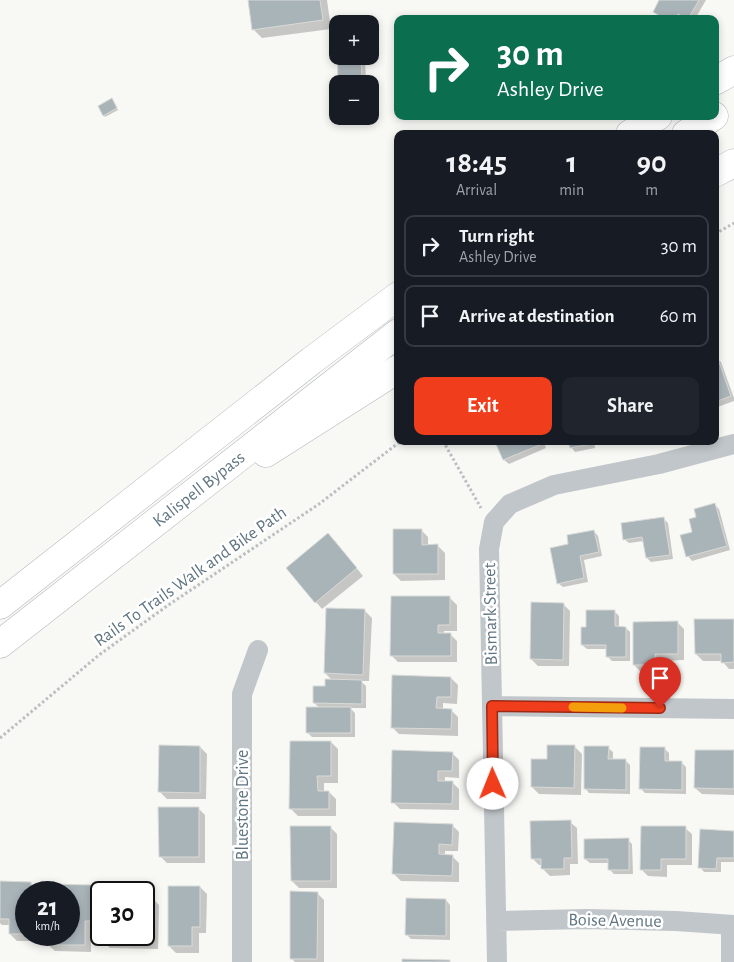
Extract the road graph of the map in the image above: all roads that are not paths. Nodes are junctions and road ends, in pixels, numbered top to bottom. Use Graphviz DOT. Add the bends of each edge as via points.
graph roads {
  1 [pos="734,70"];
  2 [pos="719,79"];
  3 [pos="734,104"];
  4 [pos="719,113"];
  5 [pos="652,120"];
  6 [pos="709,120"];
  7 [pos="636,130"];
  8 [pos="692,130"];
  9 [pos="734,163"];
  10 [pos="719,172"];
  11 [pos="394,299"];
  12 [pos="394,336"];
  13 [pos="394,372"];
  14 [pos="734,444"];
  15 [pos="180,502"];
  16 [pos="0,605"];
  17 [pos="0,644"];
  18 [pos="258,650"];
  19 [pos="492,706"];
  20 [pos="734,709"];
  21 [pos="496,921"];
  22 [pos="732,925"];
  23 [pos="242,962"];
  24 [pos="497,962"];
  25 [pos="731,962"];
  1 -- 2 [label="highway"];
  3 -- 4 [label="highway"];
  5 -- 7 [label="highway"];
  6 -- 8 [label="highway"];
  9 -- 10 [label="highway"];
  11 -- 16 [label="highway, Kalispell Bypass"];
  12 -- 15 [label="highway, Kalispell Bypass"];
  13 -- 15 [label="highway" via="277,447"];
  14 -- 19 [label="street, Bismark Street" via="659,464 554,485 510,504 494,522 489,549"];
  15 -- 17 [label="highway, Kalispell Bypass"];
  18 -- 23 [label="street, Bluestone Drive" via="242,694"];
  19 -- 20 [label="street"];
  19 -- 21 [label="street, Bismark Street"];
  21 -- 22 [label="street, Boise Avenue" via="586,919"];
  21 -- 24 [label="street, Bismark Street"];
  22 -- 25 [label="street"];
}
